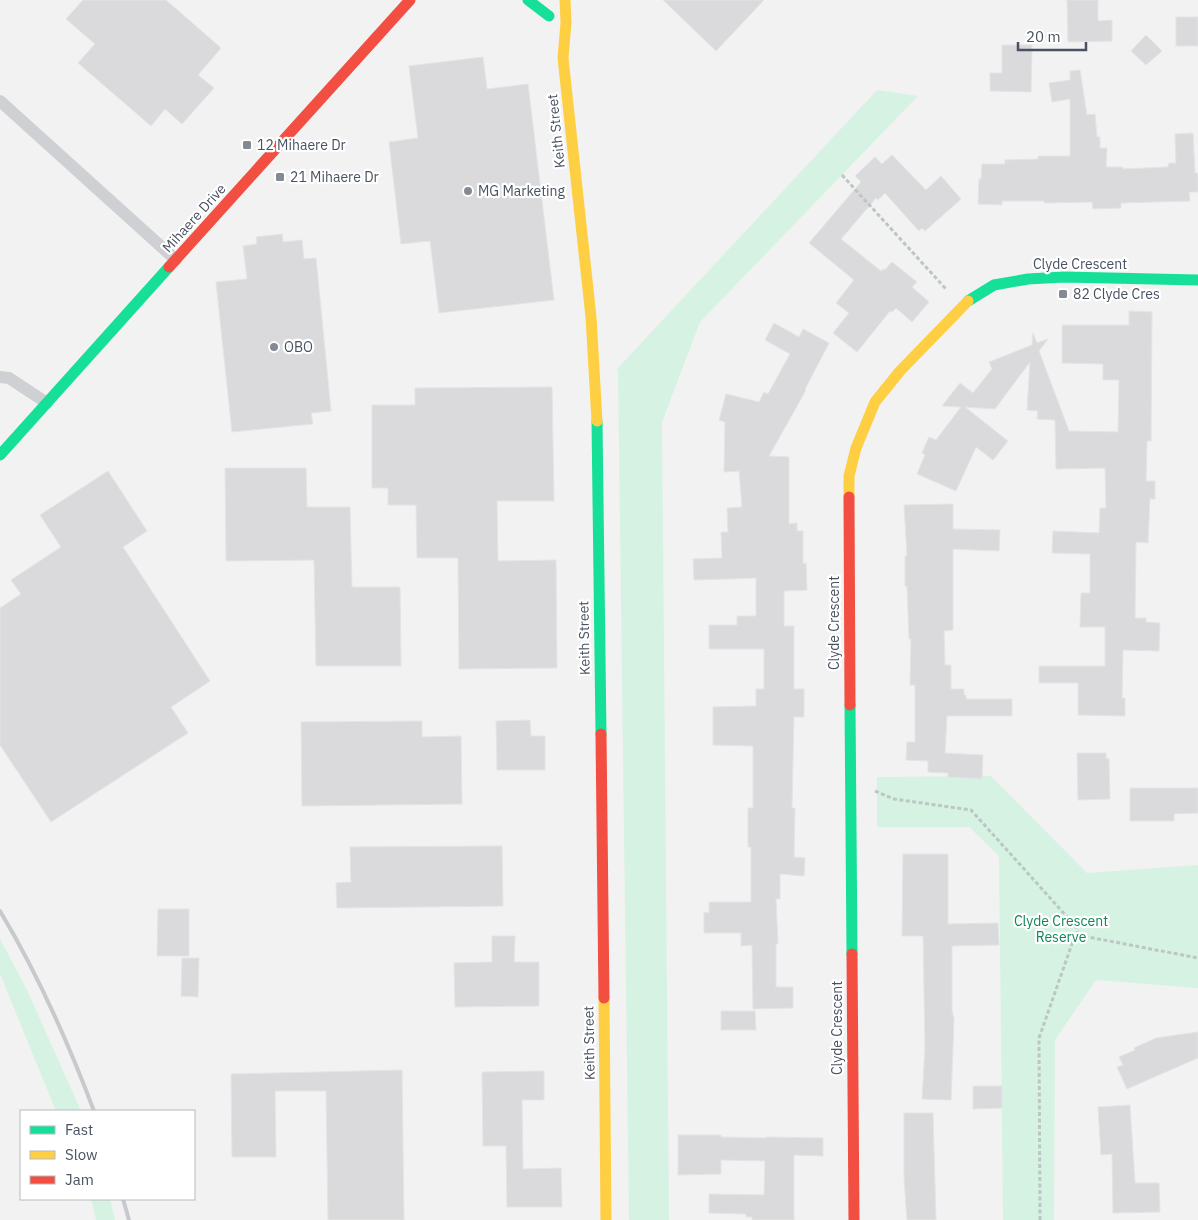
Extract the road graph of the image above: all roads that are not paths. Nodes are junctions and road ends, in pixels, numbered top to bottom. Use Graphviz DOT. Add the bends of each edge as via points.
graph roads {
  1 [pos="410,0"];
  2 [pos="528,0"];
  3 [pos="546,0"];
  4 [pos="565,0"];
  5 [pos="552,25"];
  6 [pos="563,58"];
  7 [pos="0,101"];
  8 [pos="176,260"];
  9 [pos="1198,280"];
  10 [pos="0,377"];
  11 [pos="47,403"];
  12 [pos="0,455"];
  13 [pos="606,1220"];
  14 [pos="854,1220"];
  1 -- 8 [label="street, Mihaere Drive"];
  2 -- 5 [label="street"];
  3 -- 5 [label="street, Keith Street"];
  4 -- 6 [label="street, Keith Street"];
  5 -- 6 [label="street, Keith Street"];
  6 -- 13 [label="street, Keith Street" via="597,401"];
  7 -- 8 [label="lane"];
  8 -- 11 [label="street, Mihaere Drive"];
  9 -- 14 [label="street, Clyde Crescent" via="1064,277 994,285 961,307 900,371 875,402 856,448 850,476 849,634"];
  10 -- 11 [label="lane" via="9,378"];
  11 -- 12 [label="street, Mihaere Drive"];
}
